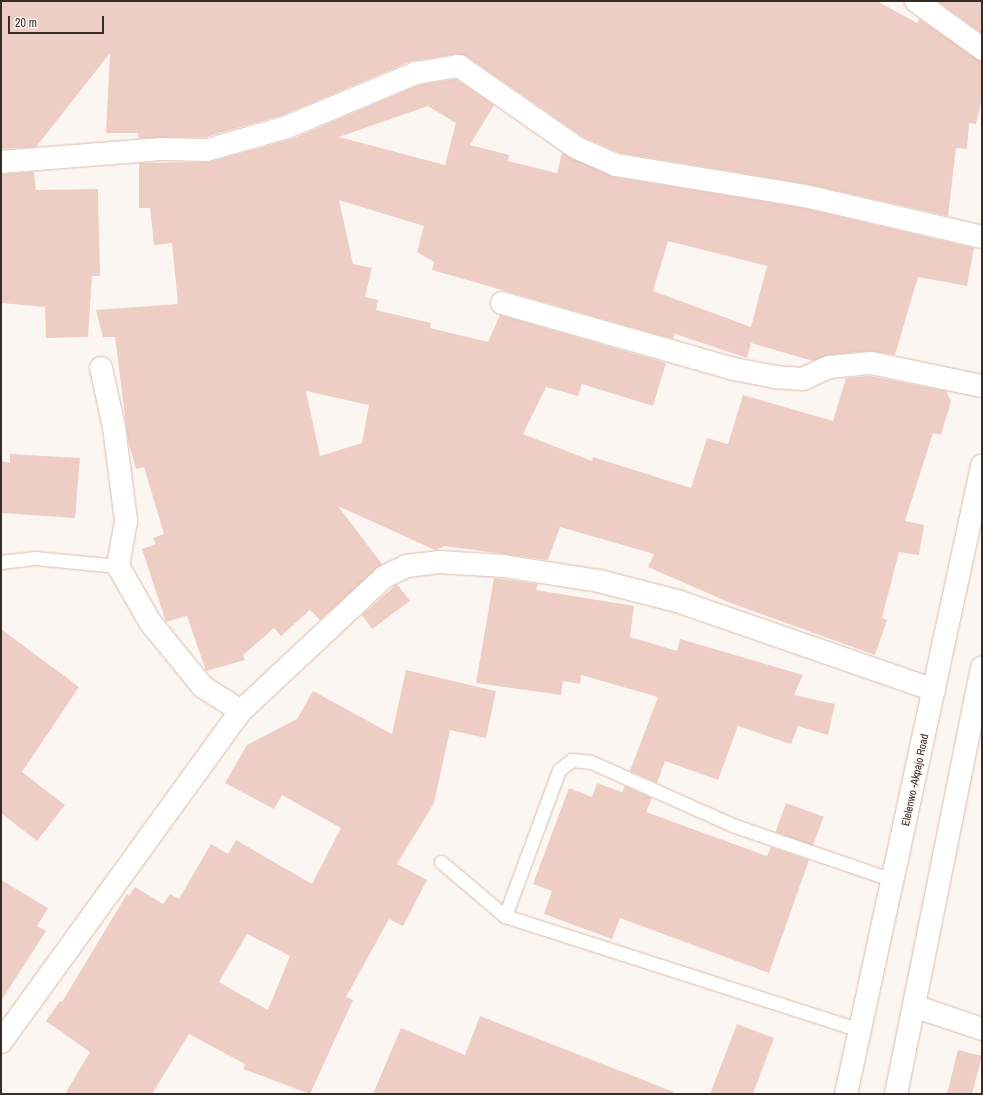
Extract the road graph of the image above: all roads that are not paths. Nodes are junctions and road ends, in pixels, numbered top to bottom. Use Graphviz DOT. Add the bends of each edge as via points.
graph roads {
  1 [pos="916,1"];
  2 [pos="982,48"];
  3 [pos="1,162"];
  4 [pos="982,237"];
  5 [pos="502,303"];
  6 [pos="101,368"];
  7 [pos="982,386"];
  8 [pos="982,466"];
  9 [pos="1,562"];
  10 [pos="118,566"];
  11 [pos="982,668"];
  12 [pos="934,690"];
  13 [pos="241,711"];
  14 [pos="976,736"];
  15 [pos="441,862"];
  16 [pos="893,880"];
  17 [pos="505,916"];
  18 [pos="914,1006"];
  19 [pos="982,1028"];
  20 [pos="860,1030"];
  21 [pos="1,1042"];
  22 [pos="846,1094"];
  23 [pos="896,1094"];
  1 -- 2 [label="street"];
  3 -- 4 [label="street" via="161,149 207,150 287,127 416,73 459,66 577,148 616,165 656,175 691,175 805,196"];
  5 -- 7 [label="street" via="734,369 775,377 803,379 829,367 871,363"];
  6 -- 10 [label="street" via="114,427 126,521"];
  8 -- 12 [label="street, Elelenwo -Akpajo Road"];
  9 -- 10 [label="lane" via="35,558"];
  10 -- 13 [label="street" via="150,622 203,687"];
  11 -- 14 [label="street"];
  12 -- 13 [label="street" via="677,601 599,581 503,566 440,562 407,566 384,577"];
  12 -- 16 [label="street, Elelenwo -Akpajo Road"];
  13 -- 21 [label="street"];
  14 -- 18 [label="street"];
  15 -- 17 [label="lane"];
  16 -- 17 [label="lane" via="735,826 591,762 572,760 559,770"];
  16 -- 20 [label="street, Elelenwo -Akpajo Road"];
  17 -- 20 [label="lane"];
  18 -- 19 [label="street"];
  18 -- 23 [label="street"];
  20 -- 22 [label="street, Elelenwo -Akpajo Road"];
}
